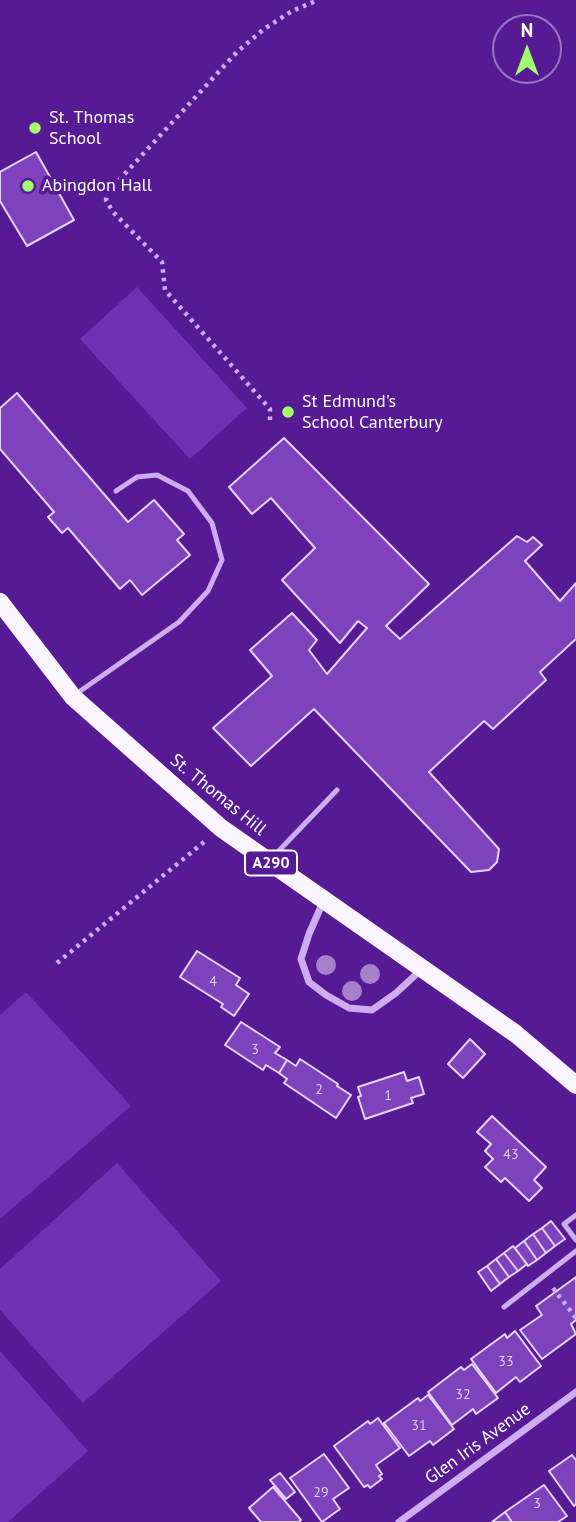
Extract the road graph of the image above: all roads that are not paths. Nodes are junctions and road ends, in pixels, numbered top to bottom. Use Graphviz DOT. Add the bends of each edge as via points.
graph roads {
  1 [pos="116,491"];
  2 [pos="0,602"];
  3 [pos="73,697"];
  4 [pos="337,790"];
  5 [pos="268,861"];
  6 [pos="324,901"];
  7 [pos="424,968"];
  8 [pos="576,1086"];
  9 [pos="576,1215"];
  10 [pos="576,1240"];
  11 [pos="576,1251"];
  12 [pos="504,1307"];
  13 [pos="576,1392"];
  14 [pos="399,1522"];
  1 -- 3 [label="lane" via="136,477 157,475 188,491 212,523 222,560 208,591 179,622"];
  2 -- 3 [label="main road, St. Thomas Hill / A290"];
  3 -- 5 [label="main road, St. Thomas Hill / A290" via="221,828"];
  4 -- 5 [label="lane"];
  5 -- 6 [label="main road, St. Thomas Hill / A290"];
  6 -- 7 [label="main road, St. Thomas Hill / A290"];
  6 -- 7 [label="street" via="301,959 309,982 326,995 349,1008 372,1010"];
  7 -- 8 [label="main road, St. Thomas Hill / A290" via="516,1034"];
  9 -- 10 [label="lane" via="564,1224"];
  11 -- 12 [label="lane"];
  13 -- 14 [label="street, Glen Iris Avenue"];
}
